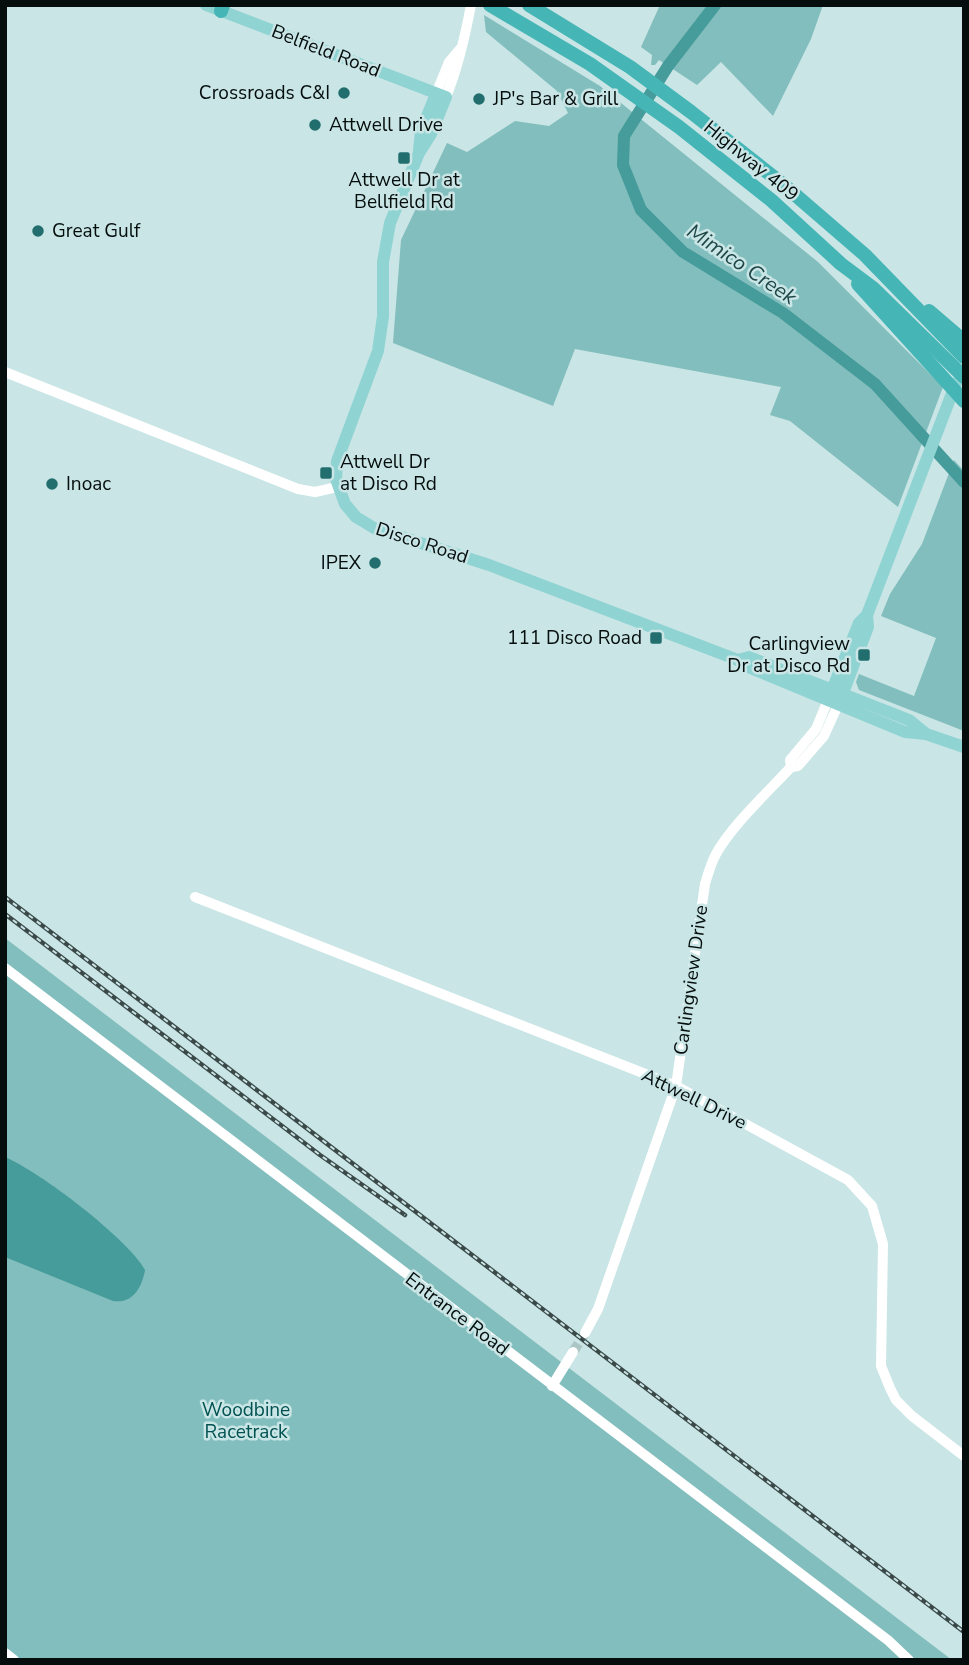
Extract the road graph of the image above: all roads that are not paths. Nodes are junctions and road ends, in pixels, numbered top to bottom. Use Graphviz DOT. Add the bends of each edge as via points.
graph roads {
  1 [pos="206,5"];
  2 [pos="471,5"];
  3 [pos="490,5"];
  4 [pos="529,5"];
  5 [pos="222,8"];
  6 [pos="441,95"];
  7 [pos="956,355"];
  8 [pos="5,372"];
  9 [pos="964,377"];
  10 [pos="962,399"];
  11 [pos="337,487"];
  12 [pos="835,697"];
  13 [pos="964,747"];
  14 [pos="195,897"];
  15 [pos="5,968"];
  16 [pos="676,1086"];
  17 [pos="584,1333"];
  18 [pos="573,1352"];
  19 [pos="552,1386"];
  20 [pos="964,1456"];
  21 [pos="5,1653"];
  22 [pos="14,1660"];
  23 [pos="909,1660"];
  1 -- 5 [label="main road, Belfield Road"];
  2 -- 6 [label="street"];
  3 -- 7 [label="highway, Highway 409" via="590,64 679,127 771,200 841,264 865,294"];
  4 -- 7 [label="highway, Highway 409" via="630,67 785,186 865,255"];
  5 -- 6 [label="main road, Belfield Road"];
  6 -- 11 [label="main road" via="421,131 419,153 390,223 383,262 380,344 337,461"];
  7 -- 9 [label="highway"];
  7 -- 10 [label="highway"];
  7 -- 12 [label="main road, Carlingview Drive" via="941,423 867,615 859,623"];
  8 -- 11 [label="street" via="298,489 315,492"];
  11 -- 12 [label="main road, Disco Road" via="349,510 374,528 499,569 738,660 749,657"];
  12 -- 13 [label="main road, Disco Road" via="905,732"];
  12 -- 16 [label="street, Carlingview Drive" via="790,760 792,766 732,832 710,867"];
  14 -- 16 [label="street, Attwell Drive"];
  15 -- 19 [label="street, Entrance Road"];
  16 -- 17 [label="street, Carlingview Drive" via="598,1309"];
  16 -- 20 [label="street, Attwell Drive" via="848,1180 873,1206 883,1244 881,1366 896,1400"];
  18 -- 19 [label="street"];
  19 -- 23 [label="street, Entrance Road"];
  21 -- 22 [label="street"];
}
